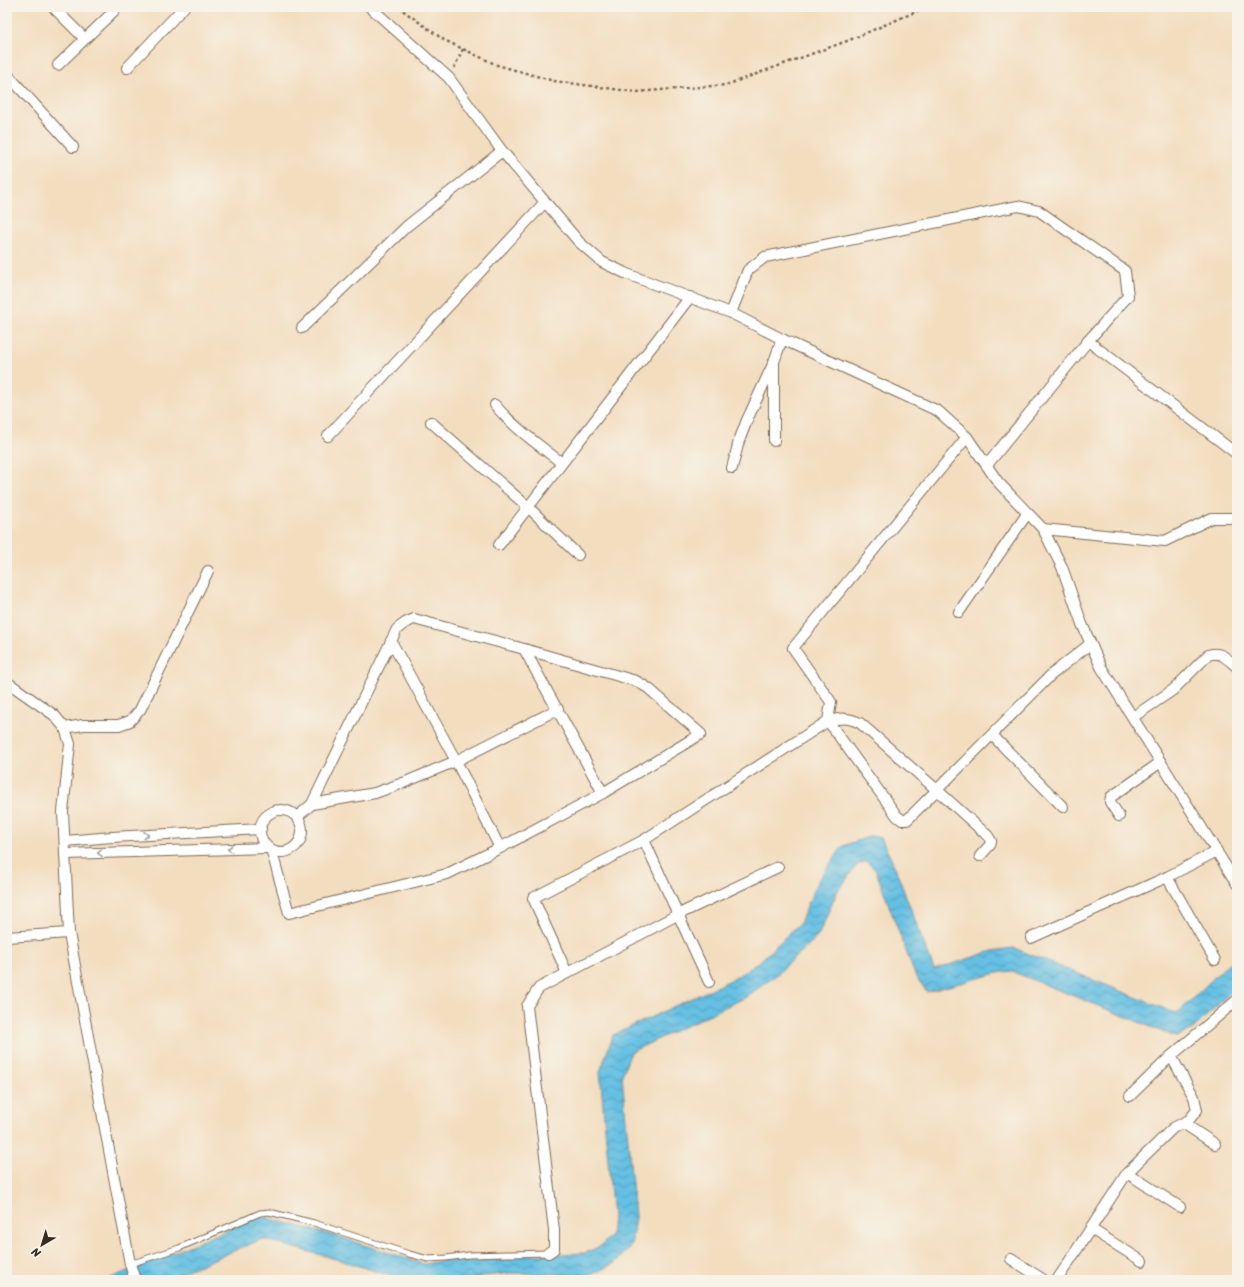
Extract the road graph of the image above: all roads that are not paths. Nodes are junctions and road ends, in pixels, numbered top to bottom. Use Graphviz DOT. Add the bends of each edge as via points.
graph roads {
  1 [pos="53,7"];
  2 [pos="184,7"];
  3 [pos="370,7"];
  4 [pos="115,8"];
  5 [pos="85,39"];
  6 [pos="58,65"];
  7 [pos="127,68"];
  8 [pos="7,74"];
  9 [pos="73,148"];
  10 [pos="502,151"];
  11 [pos="545,202"];
  12 [pos="690,297"];
  13 [pos="731,313"];
  14 [pos="302,328"];
  15 [pos="782,339"];
  16 [pos="1088,341"];
  17 [pos="774,362"];
  18 [pos="495,405"];
  19 [pos="431,422"];
  20 [pos="328,436"];
  21 [pos="967,437"];
  22 [pos="774,442"];
  23 [pos="1237,454"];
  24 [pos="562,463"];
  25 [pos="987,465"];
  26 [pos="732,468"];
  27 [pos="528,507"];
  28 [pos="1027,514"];
  29 [pos="1237,518"];
  30 [pos="1043,529"];
  31 [pos="499,545"];
  32 [pos="578,555"];
  33 [pos="208,571"];
  34 [pos="959,612"];
  35 [pos="391,641"];
  36 [pos="1090,644"];
  37 [pos="524,649"];
  38 [pos="1237,667"];
  39 [pos="7,682"];
  40 [pos="558,709"];
  41 [pos="1133,717"];
  42 [pos="828,721"];
  43 [pos="66,728"];
  44 [pos="992,735"];
  45 [pos="456,761"];
  46 [pos="1161,762"];
  47 [pos="937,790"];
  48 [pos="603,793"];
  49 [pos="312,804"];
  50 [pos="1063,807"];
  51 [pos="1119,816"];
  52 [pos="297,817"];
  53 [pos="261,829"];
  54 [pos="644,840"];
  55 [pos="65,841"];
  56 [pos="270,848"];
  57 [pos="500,848"];
  58 [pos="1217,851"];
  59 [pos="65,854"];
  60 [pos="980,856"];
  61 [pos="778,867"];
  62 [pos="1167,876"];
  63 [pos="1237,884"];
  64 [pos="677,915"];
  65 [pos="69,933"];
  66 [pos="7,937"];
  67 [pos="1031,938"];
  68 [pos="1215,960"];
  69 [pos="567,973"];
  70 [pos="708,982"];
  71 [pos="1237,1000"];
  72 [pos="1171,1056"];
  73 [pos="1130,1096"];
  74 [pos="1183,1124"];
  75 [pos="1215,1144"];
  76 [pos="1127,1172"];
  77 [pos="1180,1207"];
  78 [pos="1091,1229"];
  79 [pos="548,1253"];
  80 [pos="1011,1259"];
  81 [pos="1142,1261"];
  82 [pos="130,1266"];
  83 [pos="135,1280"];
  84 [pos="1044,1280"];
  85 [pos="1058,1280"];
  1 -- 5 [label="street"];
  2 -- 7 [label="street"];
  3 -- 10 [label="street" via="449,78"];
  4 -- 5 [label="street"];
  5 -- 6 [label="street"];
  8 -- 9 [label="street"];
  10 -- 11 [label="street"];
  10 -- 14 [label="street" via="407,226"];
  11 -- 12 [label="street" via="579,242 602,262"];
  11 -- 20 [label="street"];
  12 -- 13 [label="street"];
  12 -- 24 [label="street"];
  13 -- 15 [label="street"];
  13 -- 16 [label="street" via="748,270 765,257 1018,206 1039,211 1125,271 1128,296"];
  15 -- 17 [label="street"];
  15 -- 21 [label="street" via="938,411"];
  16 -- 23 [label="street"];
  16 -- 25 [label="street"];
  17 -- 22 [label="street"];
  17 -- 26 [label="street" via="739,441"];
  18 -- 24 [label="street" via="513,424"];
  19 -- 27 [label="street"];
  21 -- 25 [label="street"];
  21 -- 42 [label="street" via="793,648 831,702"];
  24 -- 27 [label="street"];
  25 -- 28 [label="street" via="998,482"];
  27 -- 31 [label="street"];
  27 -- 32 [label="street"];
  28 -- 30 [label="street"];
  28 -- 34 [label="street"];
  29 -- 30 [label="street" via="1212,518 1165,541"];
  30 -- 36 [label="street" via="1062,568"];
  33 -- 43 [label="street" via="140,710 130,720 119,725 83,725"];
  35 -- 37 [label="street" via="397,629 414,619"];
  35 -- 45 [label="street"];
  35 -- 49 [label="street"];
  36 -- 41 [label="street" via="1101,667"];
  36 -- 44 [label="street" via="1051,675"];
  37 -- 40 [label="street"];
  37 -- 48 [label="street" via="636,681 648,688 701,734"];
  38 -- 41 [label="street" via="1221,654 1208,654 1173,690"];
  39 -- 43 [label="street" via="54,715"];
  40 -- 45 [label="street"];
  40 -- 48 [label="street"];
  41 -- 46 [label="street"];
  42 -- 47 [label="street" via="843,718 860,723"];
  42 -- 47 [label="street" via="899,819 907,820"];
  42 -- 54 [label="street"];
  43 -- 55 [label="street" via="70,744 63,812"];
  44 -- 47 [label="street"];
  44 -- 50 [label="street"];
  45 -- 49 [label="street" via="375,793"];
  45 -- 57 [label="street"];
  46 -- 51 [label="street" via="1111,797 1110,802"];
  46 -- 58 [label="street"];
  47 -- 60 [label="street" via="988,836 990,845"];
  48 -- 57 [label="street"];
  49 -- 52 [label="street"];
  52 -- 53 [label="street" via="290,812 276,810 264,818"];
  52 -- 56 [label="street" via="302,834 296,846 285,852"];
  55 -- 53 [label="street, one-way"];
  53 -- 56 [label="street" via="262,839"];
  54 -- 64 [label="street"];
  54 -- 69 [label="street" via="532,898"];
  55 -- 59 [label="street"];
  56 -- 57 [label="street" via="288,914 448,874"];
  56 -- 59 [label="street, one-way"];
  58 -- 62 [label="street"];
  58 -- 63 [label="street"];
  59 -- 65 [label="street"];
  61 -- 64 [label="street"];
  62 -- 67 [label="street"];
  62 -- 68 [label="street"];
  64 -- 69 [label="street"];
  64 -- 70 [label="street"];
  65 -- 66 [label="street"];
  65 -- 82 [label="street"];
  69 -- 79 [label="street" via="539,988 527,1006 554,1230 554,1246"];
  71 -- 72 [label="street"];
  72 -- 73 [label="street"];
  72 -- 74 [label="street" via="1194,1097 1197,1110"];
  74 -- 75 [label="street"];
  74 -- 76 [label="street" via="1174,1128"];
  76 -- 77 [label="street"];
  76 -- 78 [label="street"];
  78 -- 81 [label="street"];
  78 -- 85 [label="street"];
  79 -- 82 [label="lane" via="428,1259 314,1222 270,1212 260,1213"];
  80 -- 84 [label="street"];
  82 -- 83 [label="street"];
}
